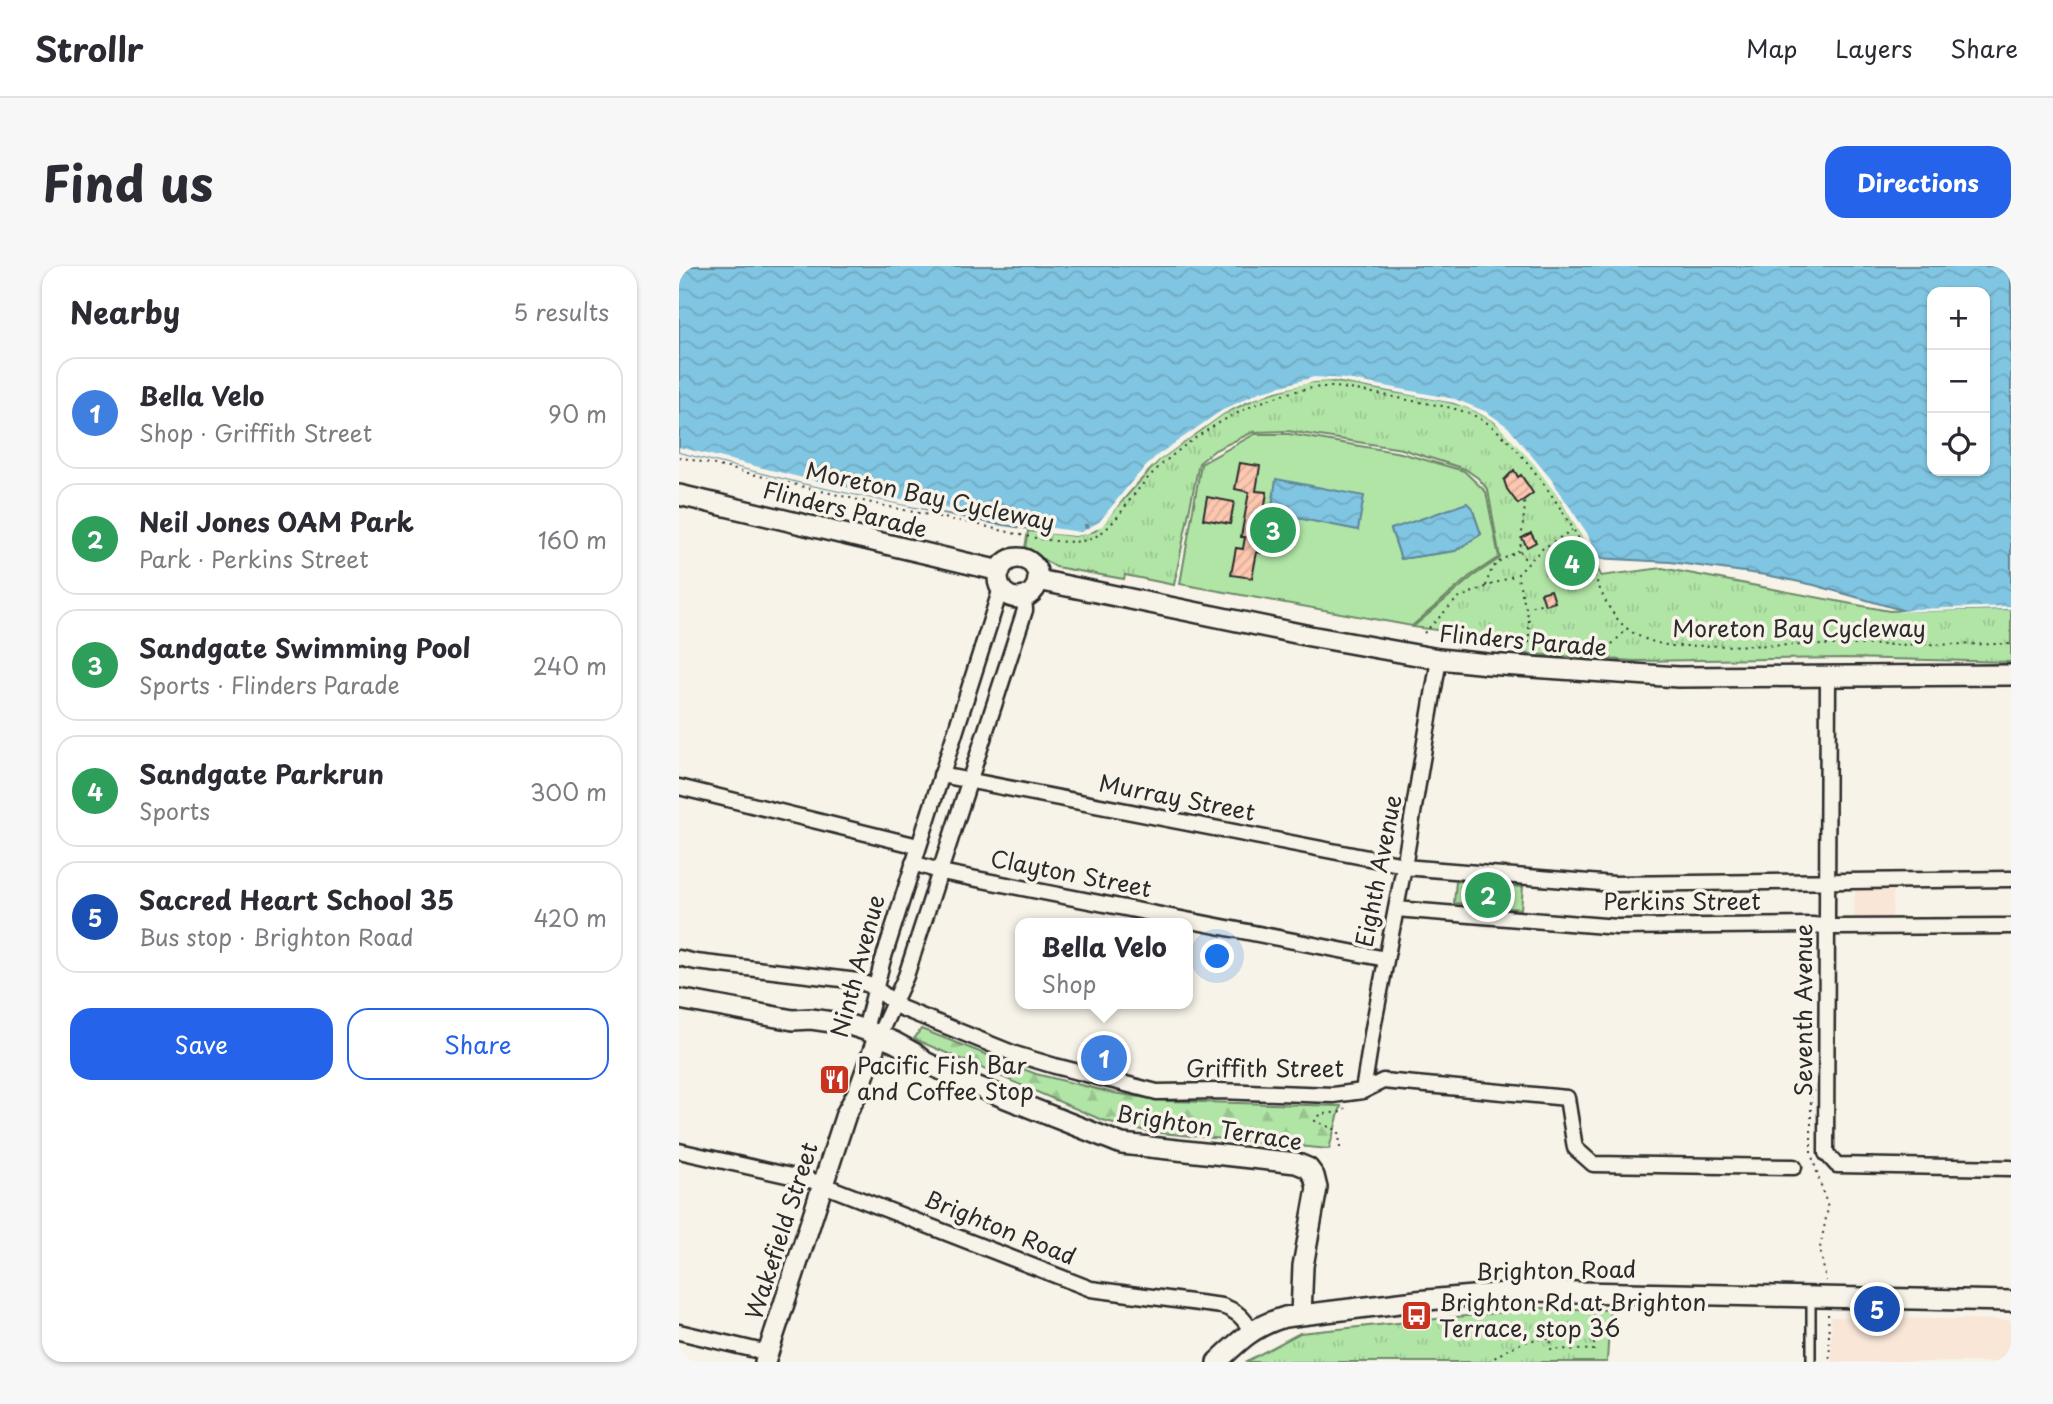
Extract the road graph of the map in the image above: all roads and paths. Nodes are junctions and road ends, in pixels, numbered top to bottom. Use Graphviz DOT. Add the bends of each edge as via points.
graph roads {
  1 [pos="679,457"];
  2 [pos="679,495"];
  3 [pos="1523,500"];
  4 [pos="1573,529"];
  5 [pos="1520,550"];
  6 [pos="1527,563"];
  7 [pos="1517,575"];
  8 [pos="1000,580"];
  9 [pos="1038,580"];
  10 [pos="1485,587"];
  11 [pos="1024,597"];
  12 [pos="1545,603"];
  13 [pos="1525,608"];
  14 [pos="1627,629"];
  15 [pos="1424,633"];
  16 [pos="1529,643"];
  17 [pos="2011,644"];
  18 [pos="1607,649"];
  19 [pos="1439,659"];
  20 [pos="2011,675"];
  21 [pos="1828,677"];
  22 [pos="941,775"];
  23 [pos="969,780"];
  24 [pos="679,787"];
  25 [pos="918,846"];
  26 [pos="913,863"];
  27 [pos="1404,867"];
  28 [pos="940,872"];
  29 [pos="2011,879"];
  30 [pos="1826,882"];
  31 [pos="1396,909"];
  32 [pos="1176,918"];
  33 [pos="1193,921"];
  34 [pos="1827,925"];
  35 [pos="2011,926"];
  36 [pos="679,958"];
  37 [pos="1386,959"];
  38 [pos="874,987"];
  39 [pos="679,999"];
  40 [pos="893,1003"];
  41 [pos="871,1038"];
  42 [pos="1363,1091"];
  43 [pos="1811,1091"];
  44 [pos="1347,1100"];
  45 [pos="846,1114"];
  46 [pos="1340,1148"];
  47 [pos="679,1150"];
  48 [pos="1794,1167"];
  49 [pos="2011,1168"];
  50 [pos="823,1185"];
  51 [pos="1819,1291"];
  52 [pos="2011,1301"];
  53 [pos="1594,1308"];
  54 [pos="1828,1314"];
  55 [pos="1301,1315"];
  56 [pos="1251,1331"];
  57 [pos="679,1332"];
  58 [pos="767,1357"];
  59 [pos="1217,1362"];
  60 [pos="1489,1362"];
  61 [pos="1811,1362"];
  62 [pos="1830,1362"];
  1 -- 4 [label="path, Moreton Bay Cycleway" via="1013,533 1082,541 1105,530 1162,464 1226,419 1277,396 1335,387 1453,408 1483,420 1530,467"];
  2 -- 8 [label="street, Flinders Parade"];
  3 -- 5 [label="path"];
  4 -- 6 [label="path"];
  4 -- 14 [label="path, Moreton Bay Cycleway" via="1613,614"];
  5 -- 6 [label="path"];
  5 -- 10 [label="path" via="1496,563"];
  6 -- 7 [label="path"];
  7 -- 10 [label="path"];
  7 -- 13 [label="path"];
  8 -- 9 [label="street" via="1007,561 1020,558 1031,563"];
  8 -- 11 [label="street, Flinders Parade" via="1011,597"];
  8 -- 22 [label="street, Ninth Avenue"];
  9 -- 11 [label="street"];
  9 -- 19 [label="street, Flinders Parade"];
  10 -- 15 [label="path" via="1458,598"];
  11 -- 23 [label="street, Ninth Avenue" via="1025,610"];
  12 -- 13 [label="path"];
  13 -- 16 [label="path"];
  14 -- 17 [label="path, Moreton Bay Cycleway" via="1672,646"];
  14 -- 18 [label="path"];
  19 -- 21 [label="street, Flinders Parade" via="1678,677"];
  19 -- 27 [label="street, Eighth Avenue"];
  20 -- 21 [label="street, Flinders Parade"];
  21 -- 30 [label="street, Seventh Avenue"];
  22 -- 23 [label="street, Murray Street"];
  22 -- 25 [label="street, Ninth Avenue"];
  23 -- 27 [label="street, Murray Street"];
  23 -- 28 [label="street, Ninth Avenue"];
  24 -- 25 [label="street"];
  25 -- 26 [label="street, Ninth Avenue"];
  26 -- 28 [label="street, Clayton Street"];
  26 -- 38 [label="street, Ninth Avenue"];
  27 -- 30 [label="street, Perkins Street" via="1614,884"];
  27 -- 31 [label="street, Eighth Avenue"];
  28 -- 32 [label="street, Clayton Street"];
  28 -- 40 [label="street, Ninth Avenue"];
  29 -- 30 [label="street, Perkins Street"];
  30 -- 34 [label="street, Seventh Avenue"];
  31 -- 34 [label="street, Perkins Street" via="1617,927"];
  31 -- 37 [label="street, Eighth Avenue"];
  33 -- 37 [label="street, Clayton Street"];
  34 -- 35 [label="street, Perkins Street"];
  34 -- 49 [label="street, Seventh Avenue" via="1826,1153 1837,1165"];
  36 -- 38 [label="street" via="859,981"];
  37 -- 42 [label="street, Eighth Avenue"];
  38 -- 40 [label="street, Griffith Street"];
  38 -- 41 [label="street, Ninth Avenue"];
  39 -- 41 [label="street, Brighton Terrace" via="793,1020 846,1024"];
  40 -- 41 [label="street, Ninth Avenue"];
  40 -- 42 [label="street, Griffith Street" via="1015,1054 1157,1092 1333,1095"];
  41 -- 45 [label="street, Ninth Avenue" via="850,1090"];
  41 -- 55 [label="street, Brighton Terrace" via="911,1059 1122,1144 1308,1168 1317,1188 1303,1266"];
  42 -- 48 [label="street, Griffith Street" via="1383,1081 1567,1098 1575,1149 1593,1164"];
  43 -- 51 [label="path" via="1811,1153 1828,1208 1820,1248"];
  44 -- 46 [label="path" via="1342,1112 1321,1114 1315,1121 1339,1131"];
  45 -- 50 [label="street, Wakefield Street"];
  47 -- 50 [label="street, Brighton Road"];
  50 -- 56 [label="street, Brighton Road" via="1091,1289 1222,1306 1243,1318"];
  50 -- 58 [label="street, Wakefield Street"];
  51 -- 52 [label="street, Brighton Road"];
  51 -- 55 [label="street, Brighton Road" via="1529,1291"];
  51 -- 61 [label="lane"];
  53 -- 60 [label="path" via="1594,1350 1551,1349 1551,1339 1542,1338 1519,1343"];
  54 -- 62 [label="path"];
  55 -- 56 [label="street, Brighton Road"];
  56 -- 59 [label="street"];
  57 -- 58 [label="street"];
}
